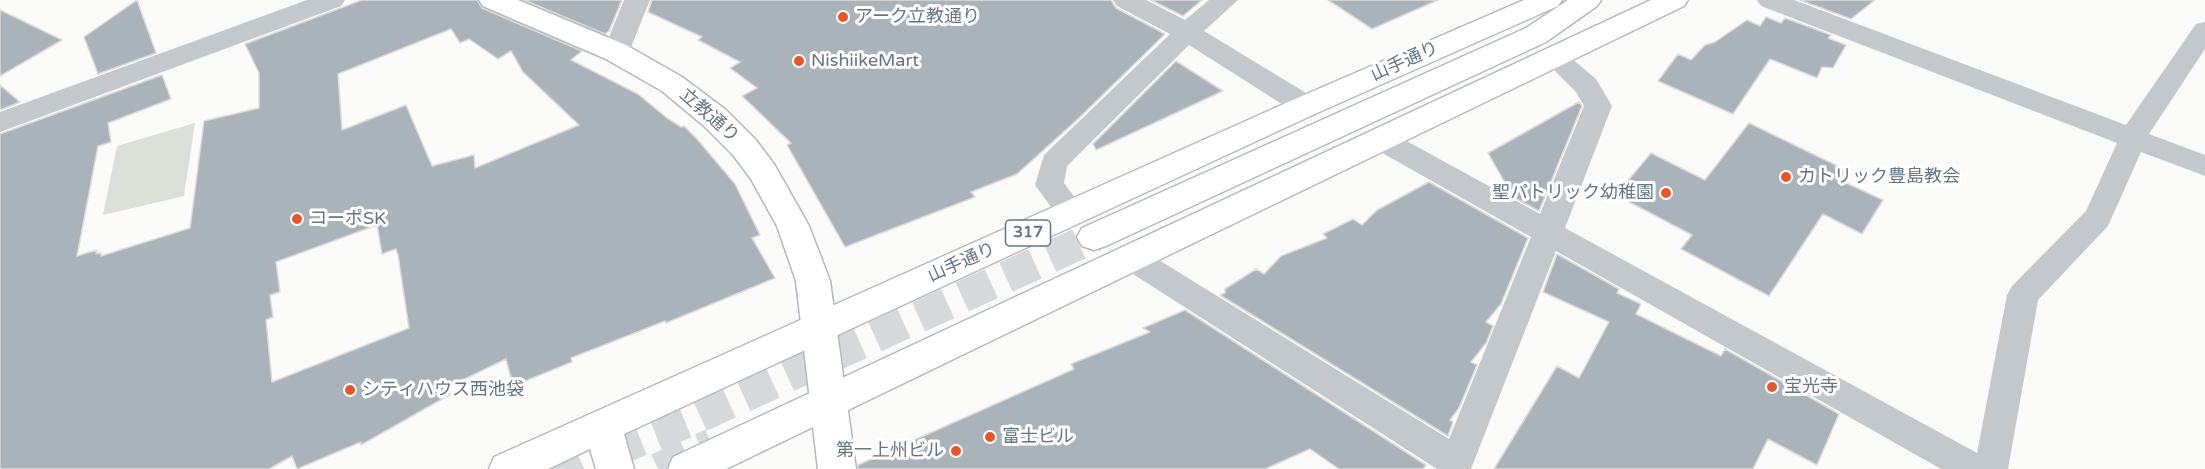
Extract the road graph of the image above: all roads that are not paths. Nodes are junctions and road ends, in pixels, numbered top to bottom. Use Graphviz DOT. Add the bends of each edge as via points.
graph roads {
  1 [pos="332,0"];
  2 [pos="494,0"];
  3 [pos="637,0"];
  4 [pos="1126,0"];
  5 [pos="1225,0"];
  6 [pos="1548,0"];
  7 [pos="1587,0"];
  8 [pos="1674,0"];
  9 [pos="1770,0"];
  10 [pos="2205,30"];
  11 [pos="1187,32"];
  12 [pos="616,52"];
  13 [pos="1555,58"];
  14 [pos="1306,106"];
  15 [pos="0,122"];
  16 [pos="2132,138"];
  17 [pos="1380,139"];
  18 [pos="2205,166"];
  19 [pos="1083,225"];
  20 [pos="1548,232"];
  21 [pos="1130,257"];
  22 [pos="818,328"];
  23 [pos="828,402"];
  24 [pos="603,427"];
  25 [pos="1455,465"];
  26 [pos="508,469"];
  27 [pos="615,469"];
  28 [pos="687,469"];
  29 [pos="837,469"];
  30 [pos="1973,469"];
  31 [pos="1991,469"];
  1 -- 15 [label="street"];
  2 -- 12 [label="main road, 立教通り"];
  3 -- 12 [label="street"];
  4 -- 11 [label="street"];
  5 -- 11 [label="street"];
  6 -- 14 [label="main road, 山手通り / 317"];
  7 -- 19 [label="main road" via="1536,35"];
  8 -- 13 [label="main road"];
  9 -- 16 [label="street"];
  10 -- 16 [label="street"];
  11 -- 14 [label="street"];
  11 -- 19 [label="street" via="1054,162 1049,185"];
  12 -- 22 [label="main road, 立教通り" via="693,100 744,147 763,172 793,225 813,281"];
  13 -- 17 [label="main road"];
  13 -- 20 [label="street" via="1586,86 1598,106"];
  14 -- 19 [label="main road, 山手通り / 317"];
  16 -- 18 [label="street"];
  16 -- 31 [label="street" via="2098,218 2023,295"];
  17 -- 20 [label="street"];
  17 -- 21 [label="main road"];
  19 -- 22 [label="main road, 山手通り / 317"];
  20 -- 25 [label="street"];
  20 -- 30 [label="street"];
  21 -- 23 [label="main road"];
  21 -- 25 [label="street"];
  22 -- 23 [label="main road, 立教通り"];
  22 -- 24 [label="main road, 山手通り / 317"];
  23 -- 28 [label="main road"];
  23 -- 29 [label="main road, 立教通り"];
  24 -- 26 [label="main road, 山手通り / 317"];
  24 -- 27 [label="main road"];
}
